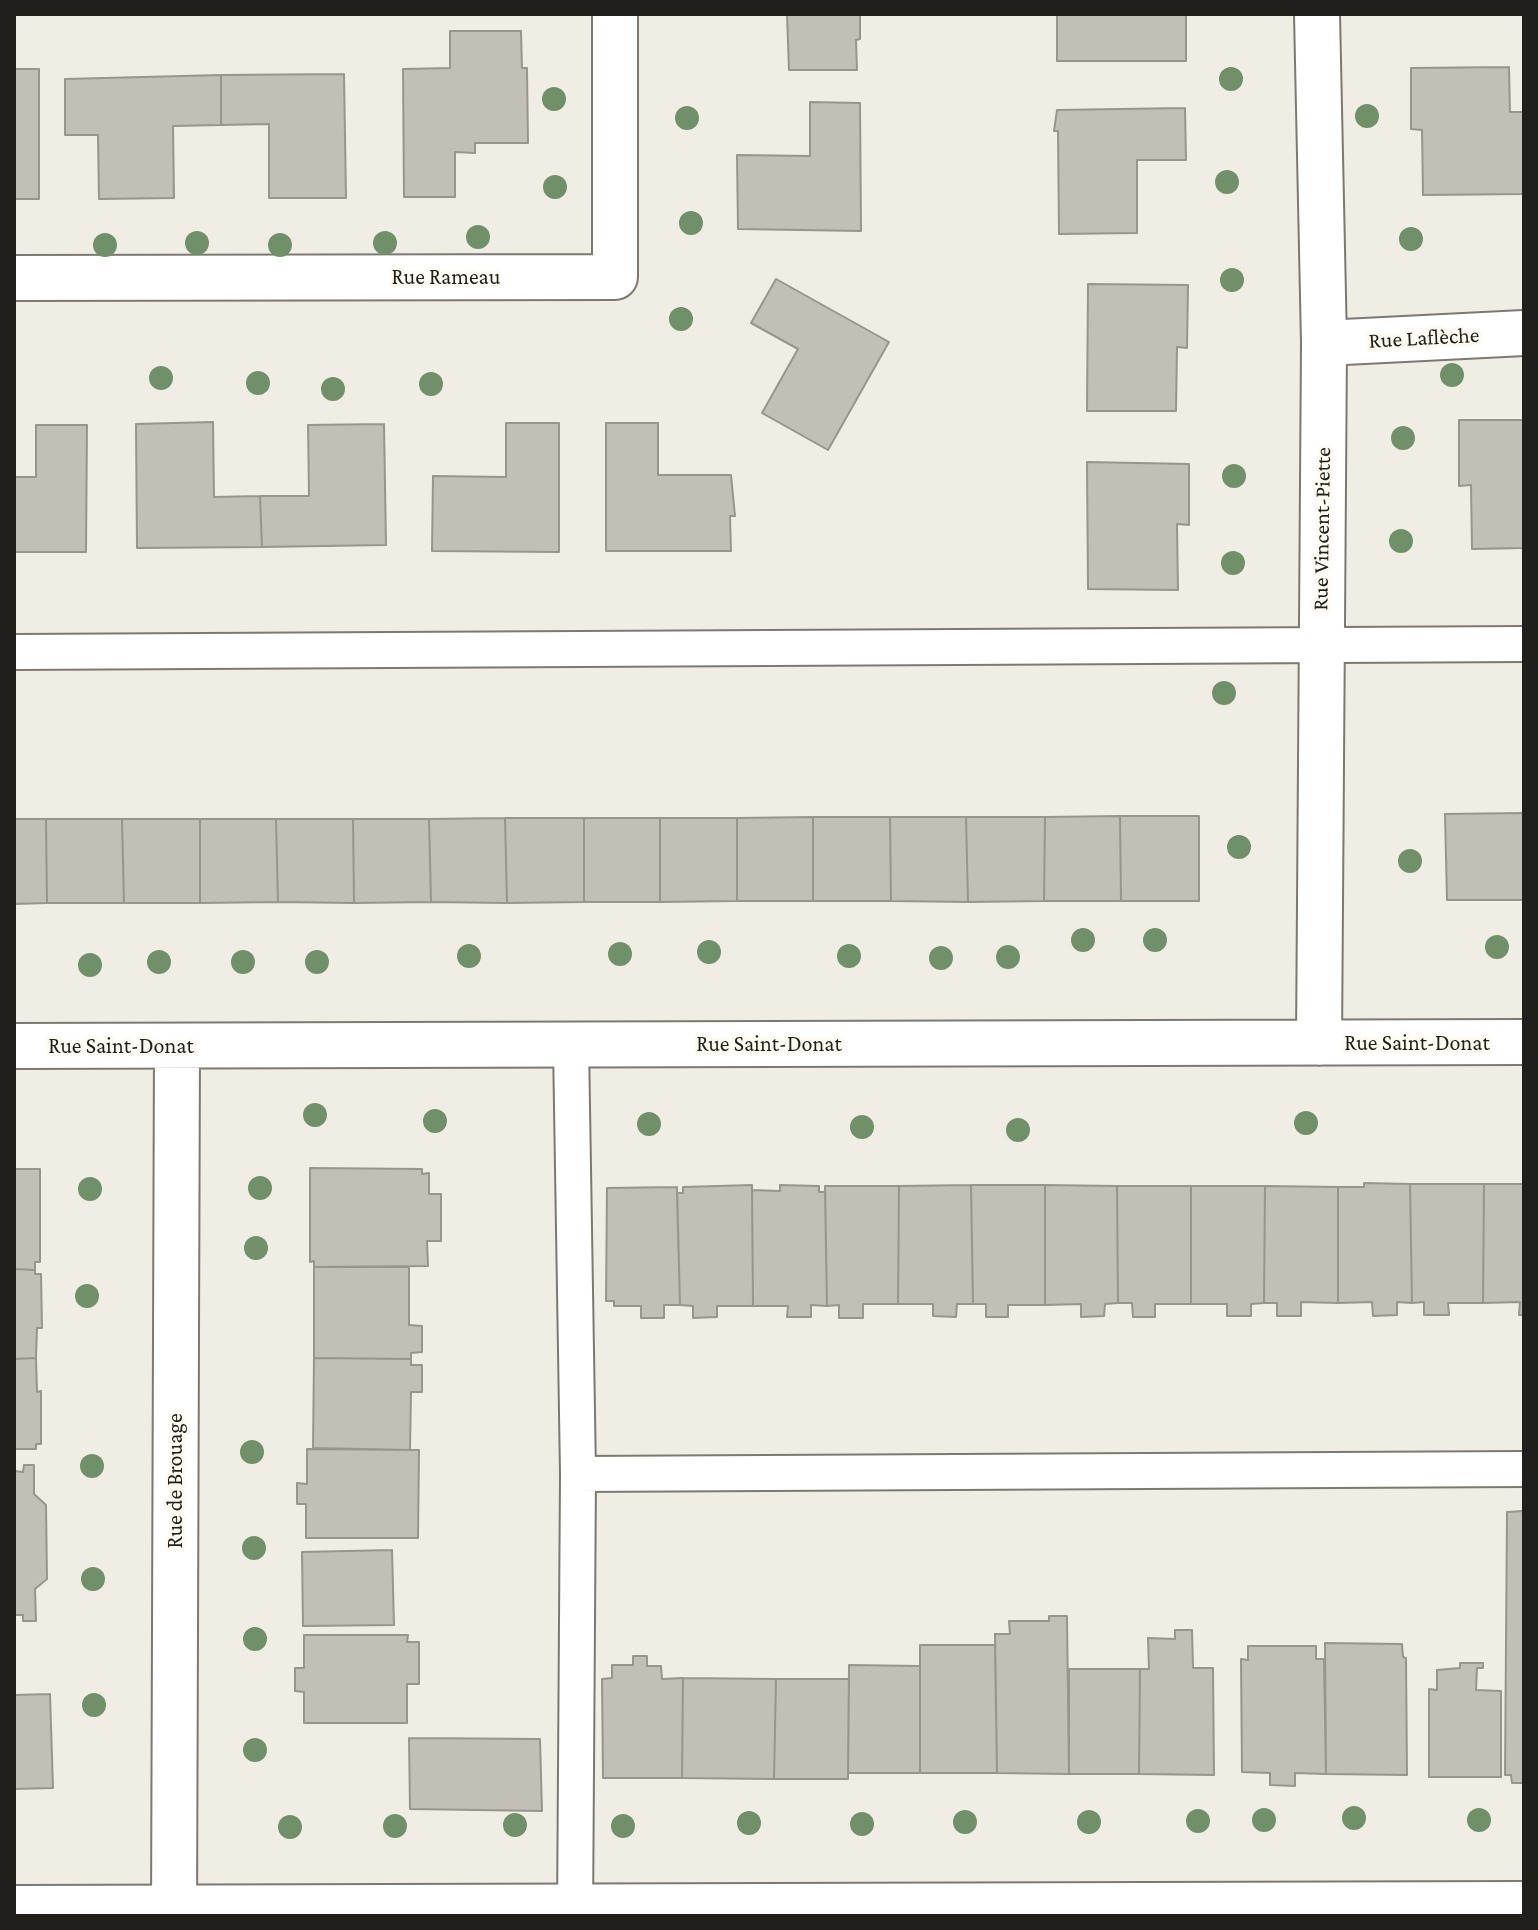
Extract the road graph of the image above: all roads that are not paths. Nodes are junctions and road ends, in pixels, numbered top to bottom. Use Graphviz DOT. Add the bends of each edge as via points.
graph roads {
  1 [pos="615,14"];
  2 [pos="1317,14"];
  3 [pos="14,278"];
  4 [pos="1524,333"];
  5 [pos="1324,343"];
  6 [pos="1524,644"];
  7 [pos="1321,645"];
  8 [pos="14,652"];
  9 [pos="1524,1042"];
  10 [pos="1319,1043"];
  11 [pos="571,1045"];
  12 [pos="14,1046"];
  13 [pos="177,1046"];
  14 [pos="1524,1469"];
  15 [pos="578,1474"];
  16 [pos="1524,1904"];
  17 [pos="14,1908"];
  18 [pos="174,1912"];
  19 [pos="575,1912"];
  1 -- 3 [label="street, Rue Rameau" via="615,277"];
  2 -- 5 [label="street, Rue Vincent-Piette"];
  4 -- 5 [label="street, Rue Laflèche"];
  5 -- 7 [label="street, Rue Vincent-Piette"];
  6 -- 7 [label="lane"];
  7 -- 8 [label="lane"];
  7 -- 10 [label="street, Rue Vincent-Piette"];
  9 -- 10 [label="street, Rue Saint-Donat"];
  10 -- 11 [label="street, Rue Saint-Donat"];
  11 -- 13 [label="street, Rue Saint-Donat"];
  11 -- 15 [label="lane"];
  12 -- 13 [label="street, Rue Saint-Donat"];
  13 -- 18 [label="street, Rue de Brouage"];
  14 -- 15 [label="lane"];
  15 -- 19 [label="lane"];
  16 -- 19 [label="street"];
  17 -- 18 [label="street"];
  18 -- 19 [label="street"];
}
